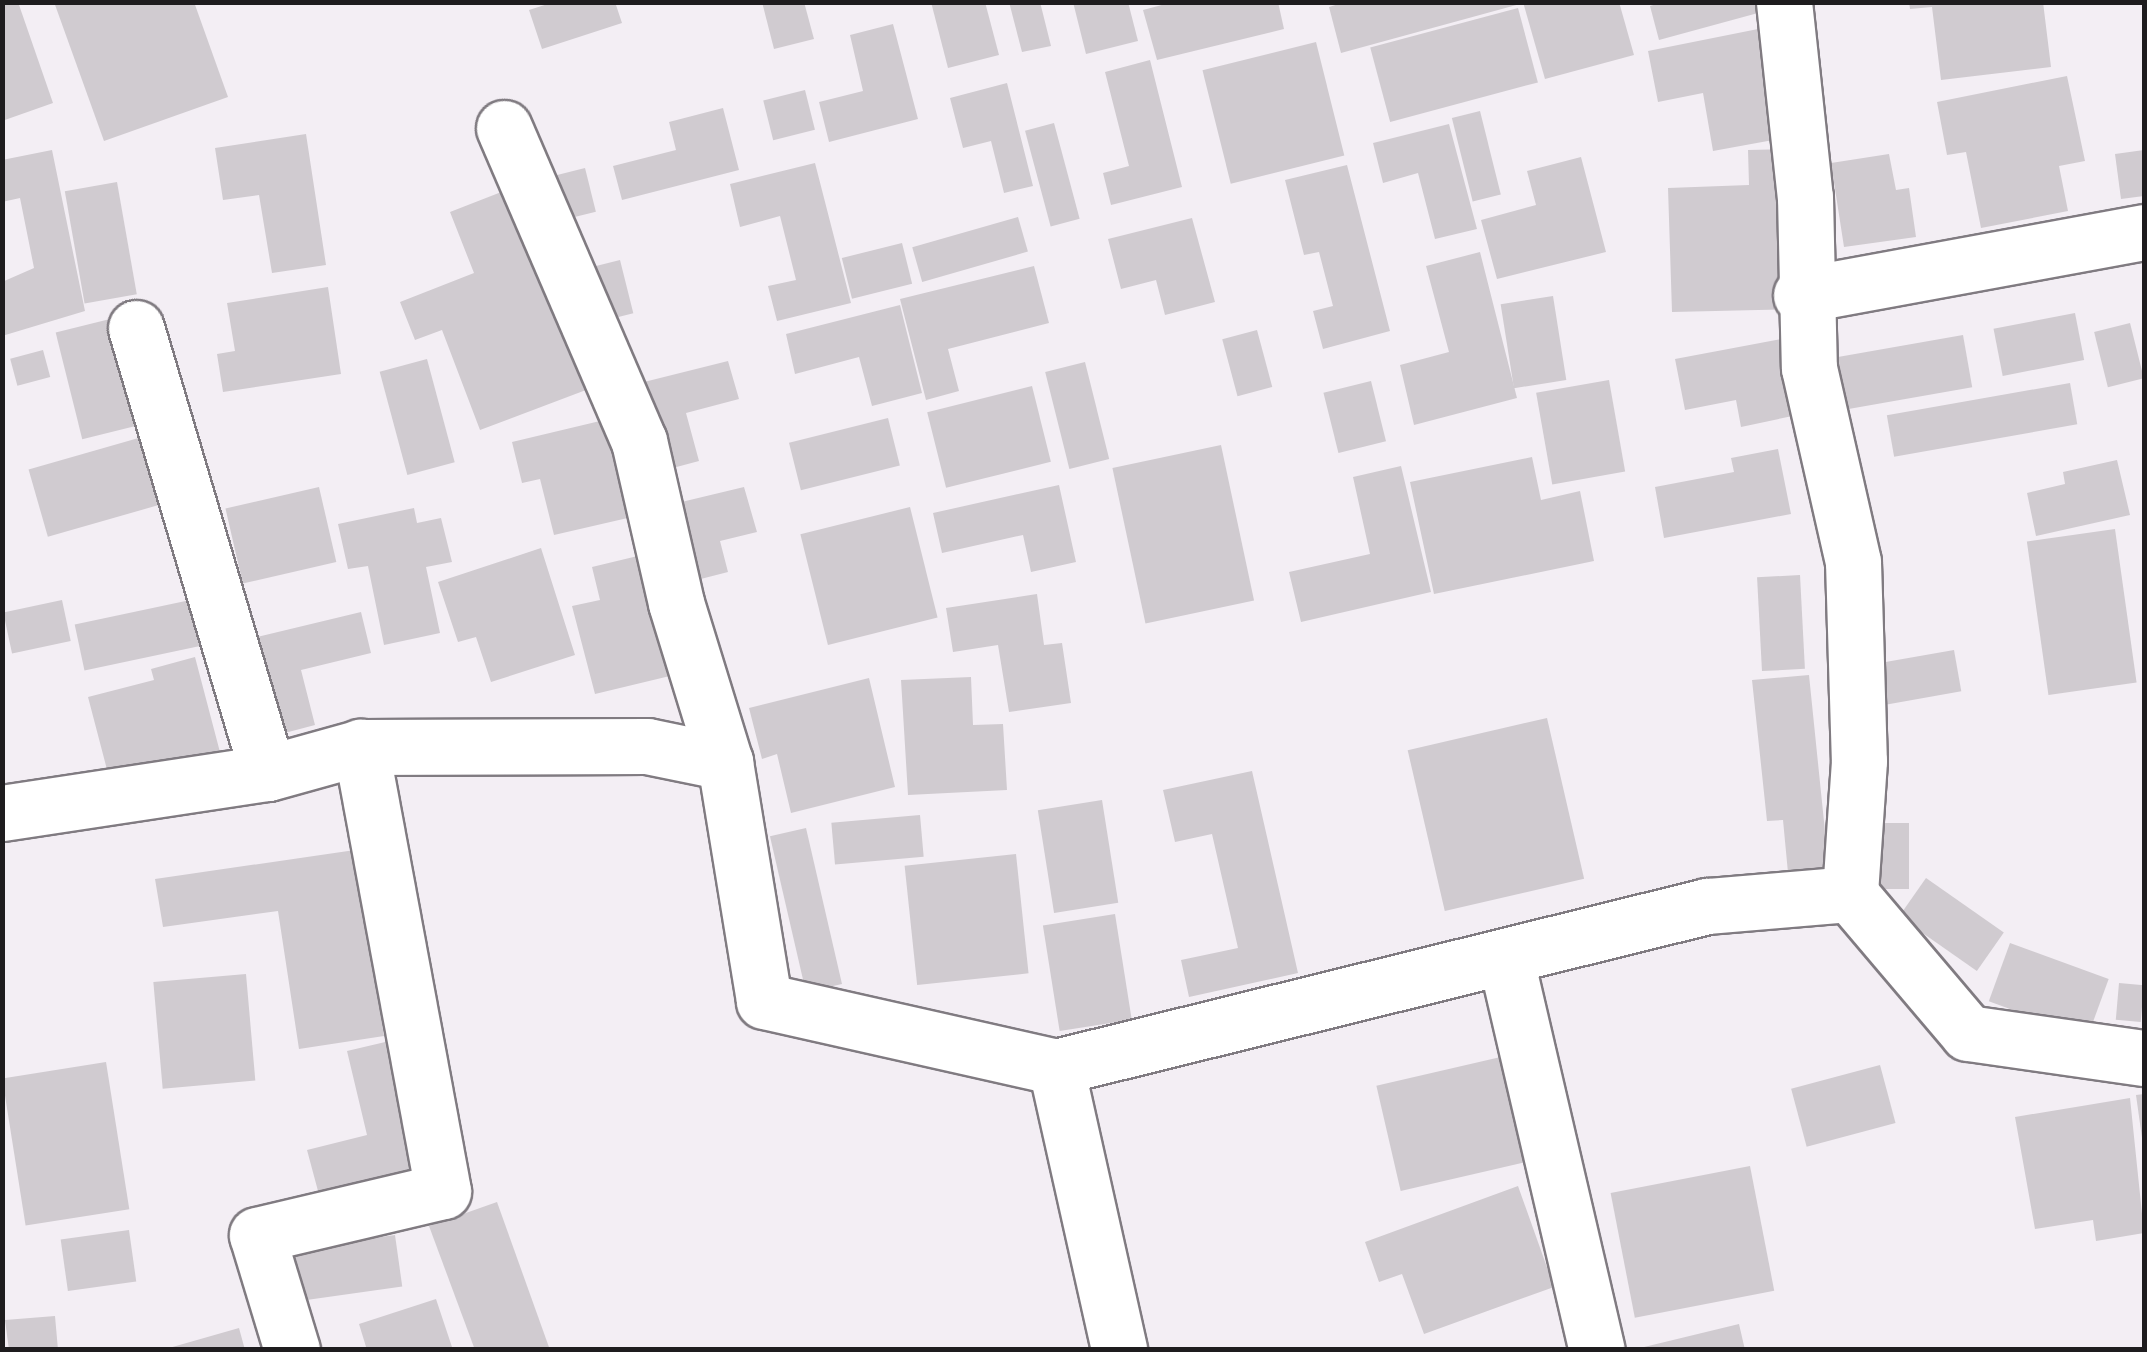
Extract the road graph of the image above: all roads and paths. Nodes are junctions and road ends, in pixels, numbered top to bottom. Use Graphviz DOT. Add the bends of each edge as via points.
graph roads {
  1 [pos="1784,2"];
  2 [pos="504,128"];
  3 [pos="2144,232"];
  4 [pos="1802,296"];
  5 [pos="136,328"];
  6 [pos="362,746"];
  7 [pos="725,762"];
  8 [pos="268,773"];
  9 [pos="2,813"];
  10 [pos="1850,894"];
  11 [pos="1506,960"];
  12 [pos="2144,1058"];
  13 [pos="1056,1067"];
  14 [pos="292,1350"];
  15 [pos="1120,1350"];
  16 [pos="1597,1350"];
  1 -- 4 [label="street" via="1804,197"];
  2 -- 7 [label="street" via="639,441 676,603"];
  3 -- 4 [label="street"];
  4 -- 10 [label="street" via="1853,562 1858,760"];
  5 -- 8 [label="street"];
  6 -- 7 [label="street" via="647,746"];
  6 -- 8 [label="street"];
  6 -- 14 [label="street" via="443,1191 257,1235"];
  7 -- 13 [label="street" via="764,1001"];
  8 -- 9 [label="street"];
  10 -- 11 [label="street" via="1707,906"];
  10 -- 12 [label="street" via="1968,1034"];
  11 -- 13 [label="street"];
  11 -- 16 [label="street"];
  13 -- 15 [label="street"];
}
